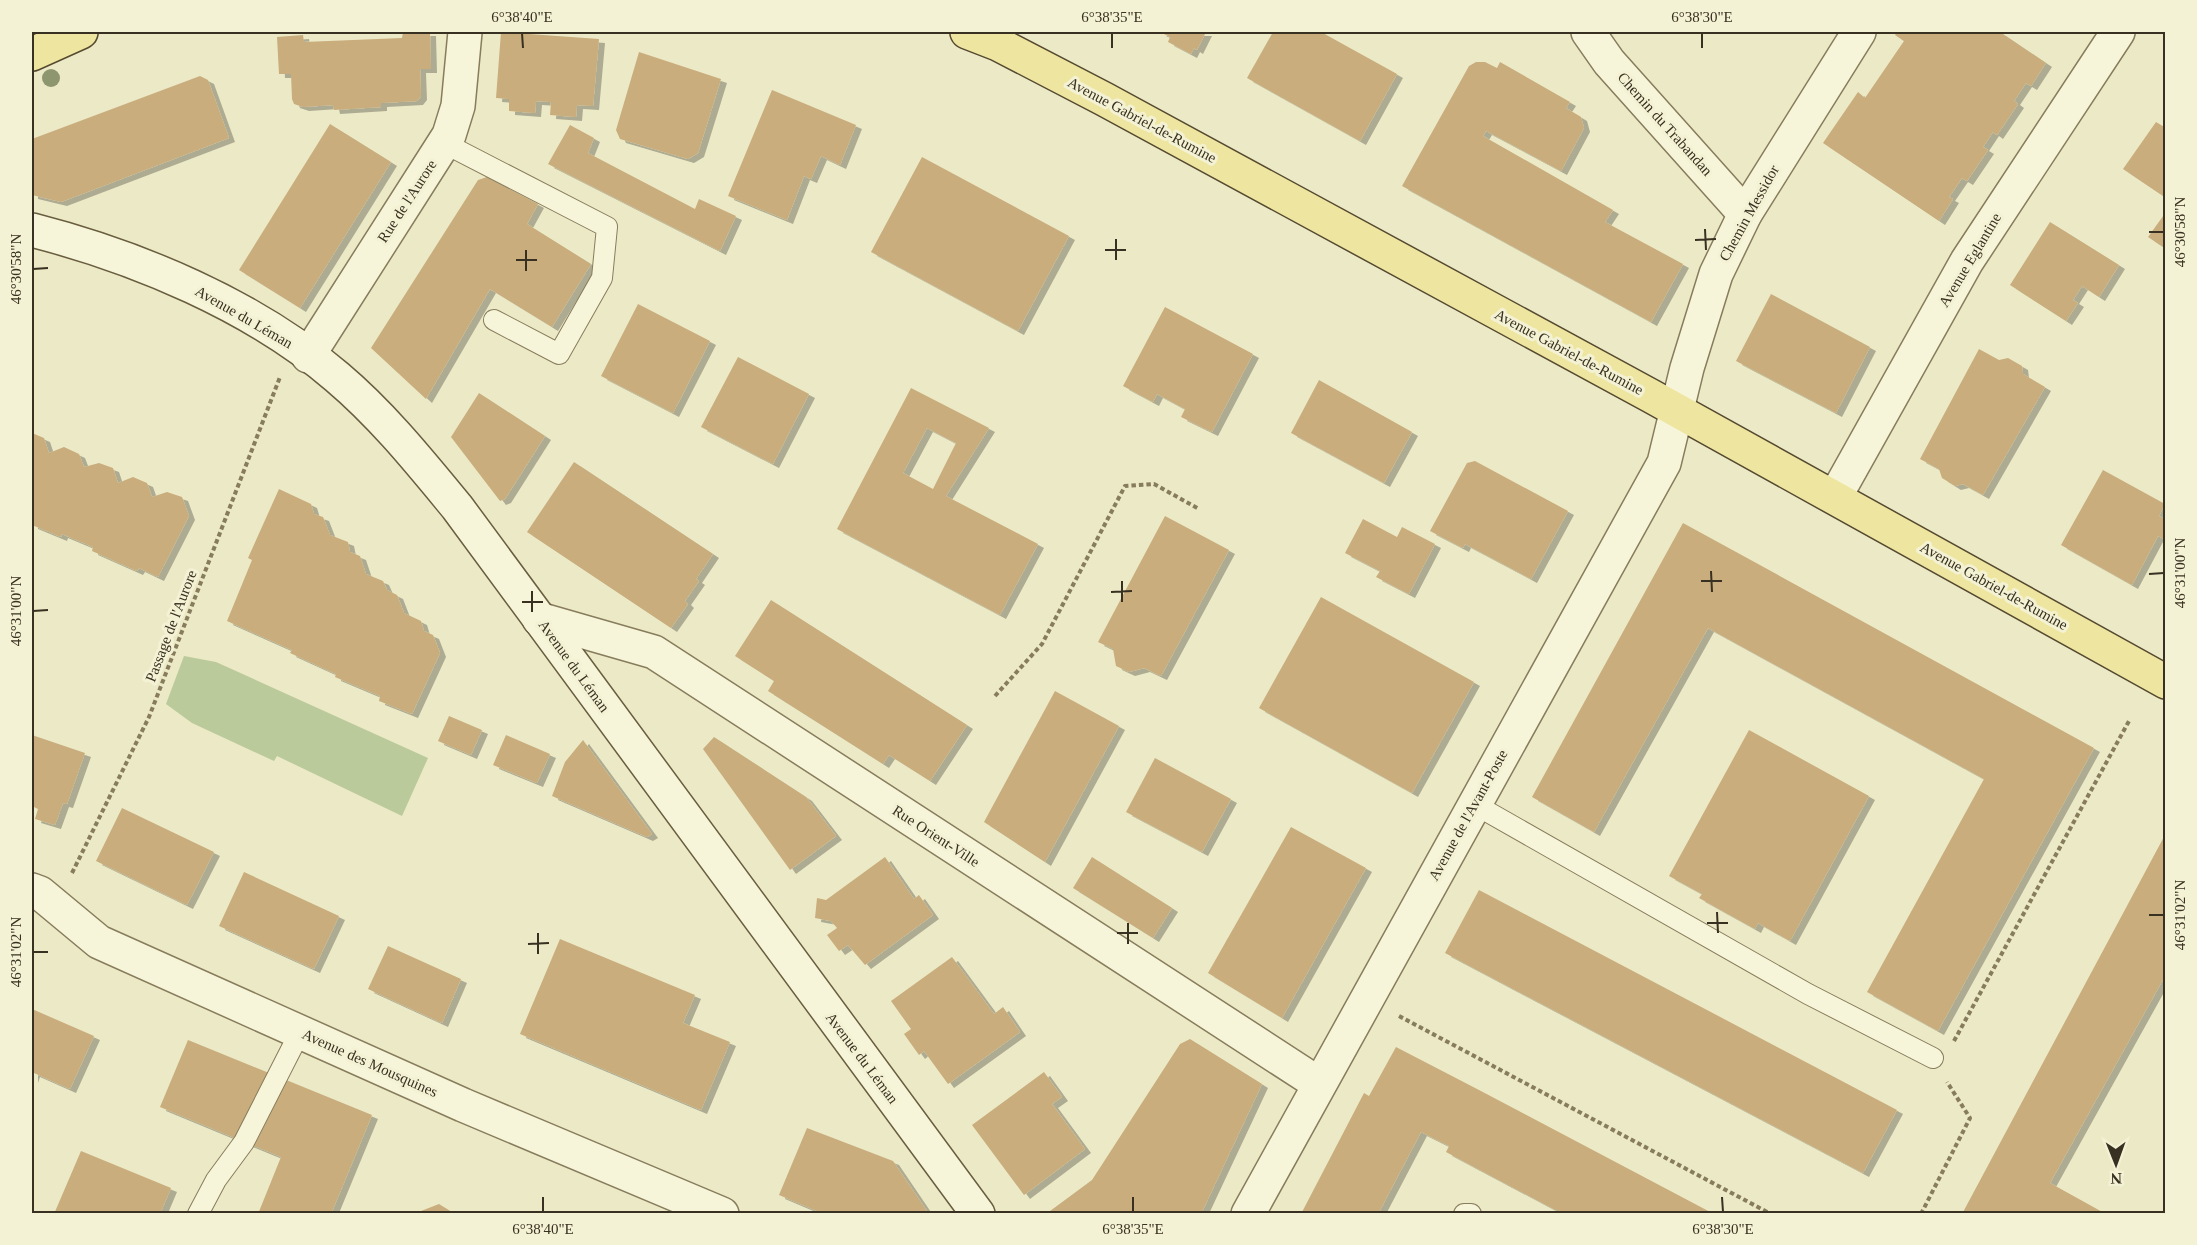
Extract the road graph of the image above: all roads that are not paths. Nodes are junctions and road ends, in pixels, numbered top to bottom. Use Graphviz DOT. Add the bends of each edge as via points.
graph roads {
  1 [pos="81,32"];
  2 [pos="465,32"];
  3 [pos="967,32"];
  4 [pos="1588,32"];
  5 [pos="1859,32"];
  6 [pos="2118,32"];
  7 [pos="32,54"];
  8 [pos="444,143"];
  9 [pos="1745,214"];
  10 [pos="32,230"];
  11 [pos="494,320"];
  12 [pos="296,363"];
  13 [pos="1676,411"];
  14 [pos="1835,497"];
  15 [pos="539,618"];
  16 [pos="2166,682"];
  17 [pos="1474,804"];
  18 [pos="32,890"];
  19 [pos="300,1032"];
  20 [pos="1933,1058"];
  21 [pos="1319,1084"];
  22 [pos="684,1206"];
  23 [pos="198,1214"];
  24 [pos="722,1214"];
  25 [pos="978,1214"];
  26 [pos="1248,1214"];
  27 [pos="1464,1214"];
  28 [pos="1471,1214"];
  1 -- 7 [label="main road"];
  2 -- 8 [label="street, Rue de l'Aurore" via="458,106"];
  3 -- 13 [label="main road, Avenue Gabriel-de-Rumine" via="1104,99"];
  4 -- 9 [label="street, Chemin du Trabandan" via="1609,62"];
  5 -- 9 [label="street, Chemin Messidor"];
  6 -- 14 [label="street, Avenue Eglantine" via="1967,261"];
  8 -- 11 [label="lane" via="607,227 602,278 559,354"];
  8 -- 12 [label="street, Rue de l'Aurore"];
  9 -- 13 [label="street, Chemin Messidor" via="1716,274"];
  10 -- 12 [label="street, Avenue du Léman" via="119,256 213,296"];
  12 -- 15 [label="street, Avenue du Léman" via="336,376 387,424 457,507"];
  13 -- 14 [label="main road, Avenue Gabriel-de-Rumine"];
  13 -- 17 [label="street, Avenue de l'Avant-Poste" via="1664,463"];
  14 -- 16 [label="main road, Avenue Gabriel-de-Rumine"];
  15 -- 21 [label="street, Rue Orient-Ville" via="654,652"];
  15 -- 25 [label="street, Avenue du Léman"];
  17 -- 20 [label="lane" via="1808,994"];
  17 -- 21 [label="street, Avenue de l'Avant-Poste"];
  18 -- 19 [label="street, Avenue des Mousquines" via="99,942"];
  19 -- 22 [label="street, Avenue des Mousquines"];
  19 -- 23 [label="lane" via="244,1142 216,1180"];
  21 -- 26 [label="street, Avenue de l'Avant-Poste"];
  22 -- 24 [label="street, Avenue des Mousquines"];
  27 -- 28 [label="lane"];
}
